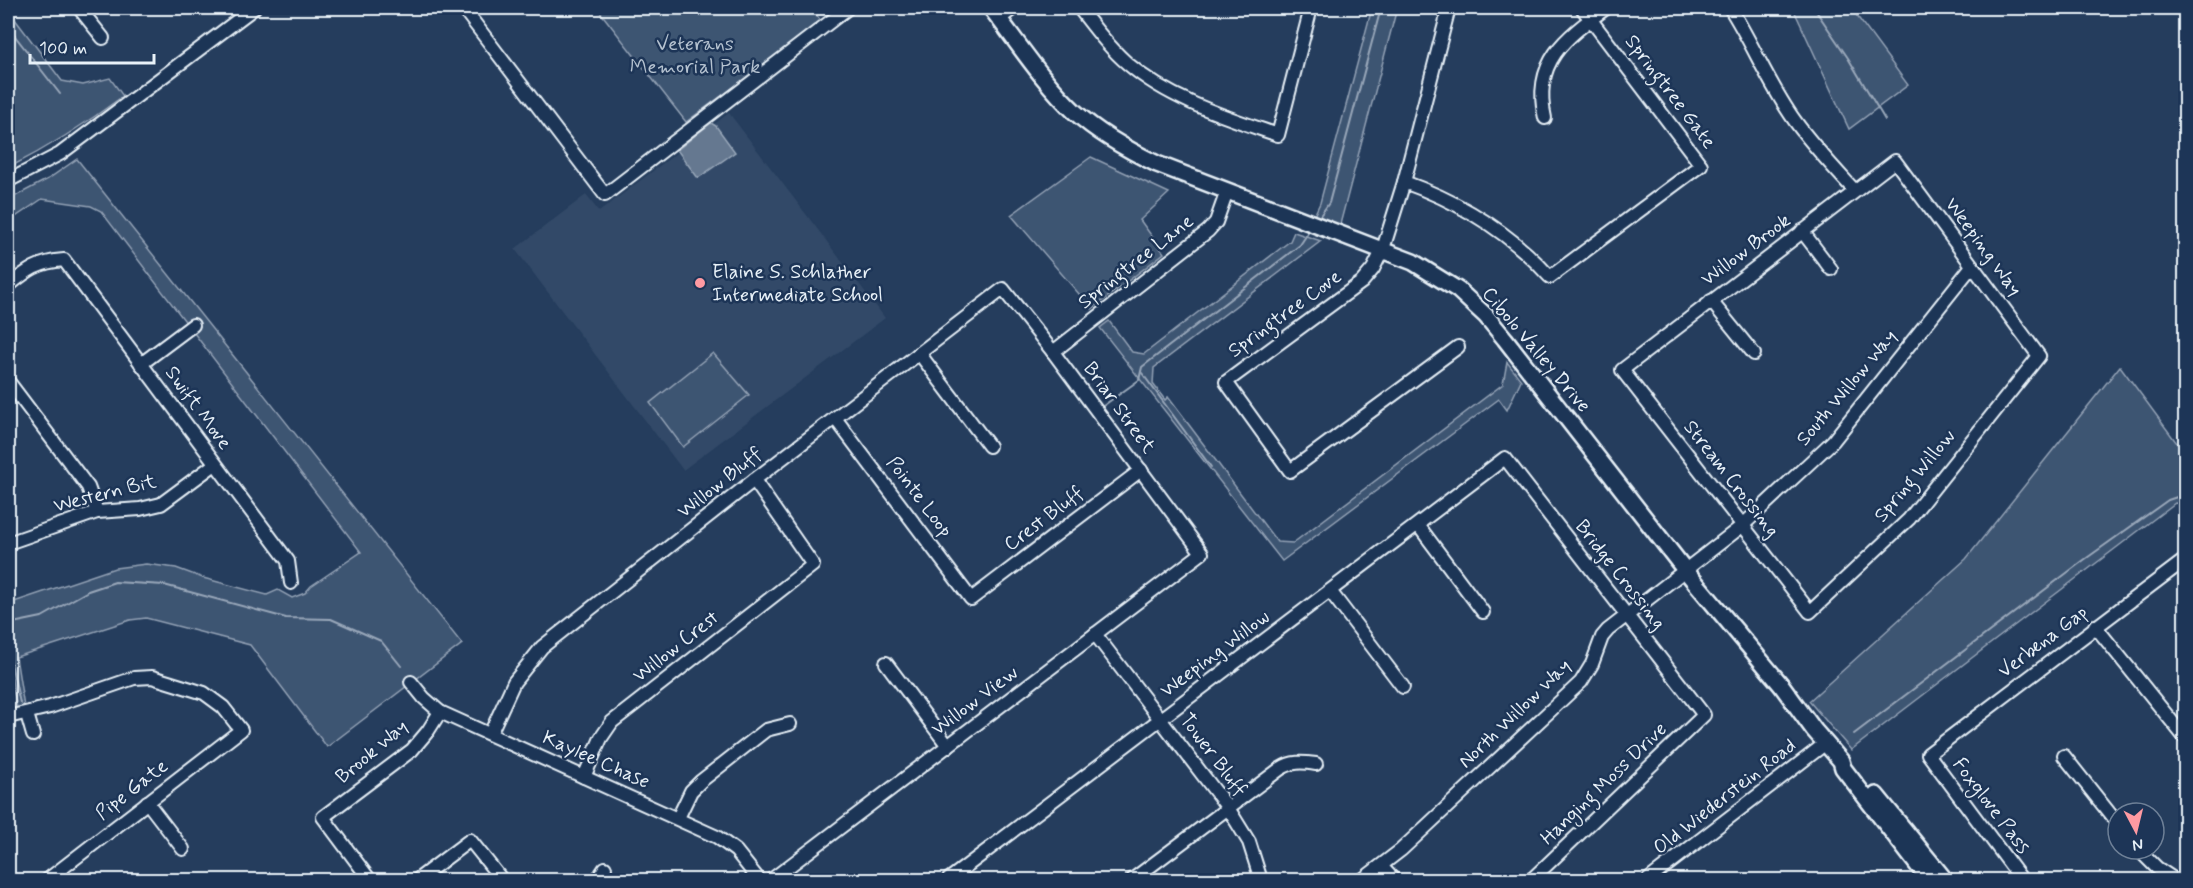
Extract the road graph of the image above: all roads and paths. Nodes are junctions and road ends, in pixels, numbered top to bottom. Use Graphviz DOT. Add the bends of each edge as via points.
graph roads {
  1 [pos="79,8"];
  2 [pos="254,8"];
  3 [pos="463,8"];
  4 [pos="848,8"];
  5 [pos="1014,8"];
  6 [pos="1080,8"];
  7 [pos="1311,8"];
  8 [pos="1449,8"];
  9 [pos="1582,8"];
  10 [pos="1606,8"];
  11 [pos="1730,8"];
  12 [pos="996,13"];
  13 [pos="1591,19"];
  14 [pos="103,38"];
  15 [pos="1545,118"];
  16 [pos="1895,161"];
  17 [pos="8,181"];
  18 [pos="1404,182"];
  19 [pos="1227,191"];
  20 [pos="1855,191"];
  21 [pos="1802,231"];
  22 [pos="1383,249"];
  23 [pos="1972,266"];
  24 [pos="1831,269"];
  25 [pos="8,286"];
  26 [pos="1003,289"];
  27 [pos="1712,301"];
  28 [pos="194,325"];
  29 [pos="1458,347"];
  30 [pos="1053,352"];
  31 [pos="919,353"];
  32 [pos="1754,354"];
  33 [pos="2039,356"];
  34 [pos="141,364"];
  35 [pos="1622,370"];
  36 [pos="8,381"];
  37 [pos="835,418"];
  38 [pos="989,446"];
  39 [pos="1505,458"];
  40 [pos="215,464"];
  41 [pos="1141,470"];
  42 [pos="754,480"];
  43 [pos="97,512"];
  44 [pos="1418,525"];
  45 [pos="1742,526"];
  46 [pos="8,543"];
  47 [pos="1202,553"];
  48 [pos="2184,564"];
  49 [pos="1685,570"];
  50 [pos="291,583"];
  51 [pos="1330,591"];
  52 [pos="971,599"];
  53 [pos="1484,612"];
  54 [pos="1810,612"];
  55 [pos="1627,615"];
  56 [pos="2095,626"];
  57 [pos="1095,634"];
  58 [pos="886,663"];
  59 [pos="411,682"];
  60 [pos="1403,687"];
  61 [pos="441,712"];
  62 [pos="27,714"];
  63 [pos="1704,715"];
  64 [pos="8,717"];
  65 [pos="1161,719"];
  66 [pos="790,724"];
  67 [pos="490,734"];
  68 [pos="33,735"];
  69 [pos="2186,739"];
  70 [pos="1826,743"];
  71 [pos="948,746"];
  72 [pos="1928,754"];
  73 [pos="2064,756"];
  74 [pos="1841,761"];
  75 [pos="1316,764"];
  76 [pos="584,777"];
  77 [pos="147,802"];
  78 [pos="1228,808"];
  79 [pos="2106,809"];
  80 [pos="678,818"];
  81 [pos="183,849"];
  82 [pos="2150,861"];
  83 [pos="1381,866"];
  84 [pos="605,868"];
  85 [pos="2186,872"];
  86 [pos="47,880"];
  87 [pos="370,880"];
  88 [pos="417,880"];
  89 [pos="502,880"];
  90 [pos="597,880"];
  91 [pos="759,880"];
  92 [pos="771,880"];
  93 [pos="948,880"];
  94 [pos="1132,880"];
  95 [pos="1261,880"];
  96 [pos="1362,880"];
  97 [pos="1394,880"];
  98 [pos="1531,880"];
  99 [pos="1648,880"];
  100 [pos="1929,880"];
  101 [pos="1945,880"];
  102 [pos="2022,880"];
  103 [pos="2175,880"];
  104 [pos="2183,880"];
  1 -- 14 [label="street"];
  2 -- 17 [label="street" via="60,154"];
  3 -- 4 [label="street" via="605,195"];
  5 -- 12 [label="street"];
  6 -- 7 [label="street" via="1117,54 1158,86 1278,135"];
  8 -- 18 [label="street, Springtree Cove"];
  9 -- 13 [label="street, Springtree Gate"];
  10 -- 13 [label="street"];
  11 -- 20 [label="street" via="1794,120"];
  12 -- 19 [label="main road, Cibolo Valley Drive" via="1049,83 1091,125 1130,151"];
  13 -- 15 [label="street" via="1560,45 1551,58 1541,100"];
  13 -- 18 [label="street, Springtree Gate" via="1701,165 1550,277 1514,242 1473,213"];
  16 -- 20 [label="street, Willow Brook"];
  16 -- 23 [label="street, Weeping Way"];
  18 -- 22 [label="street, Springtree Cove"];
  19 -- 22 [label="main road, Cibolo Valley Drive"];
  19 -- 30 [label="street, Springtree Lane" via="1216,222 1208,231"];
  20 -- 21 [label="street, Willow Brook"];
  21 -- 24 [label="street"];
  21 -- 27 [label="street, Willow Brook"];
  22 -- 29 [label="street, Springtree Cove" via="1362,282 1226,382 1290,471"];
  22 -- 49 [label="main road, Cibolo Valley Drive" via="1437,276 1486,316"];
  23 -- 33 [label="street, Weeping Way"];
  23 -- 45 [label="street, South Willow Way" via="1833,441"];
  25 -- 34 [label="street, Swift Move" via="32,267 64,260"];
  26 -- 30 [label="street, Briar Street"];
  26 -- 31 [label="street, Willow Bluff"];
  27 -- 32 [label="street"];
  27 -- 35 [label="street, Willow Brook"];
  28 -- 34 [label="street"];
  30 -- 41 [label="street, Briar Street"];
  31 -- 37 [label="street, Willow Bluff"];
  31 -- 38 [label="street"];
  33 -- 54 [label="street, Spring Willow" via="1909,519"];
  34 -- 40 [label="street, Swift Move"];
  35 -- 45 [label="street, Stream Crossing"];
  36 -- 43 [label="street" via="88,487"];
  37 -- 42 [label="street, Willow Bluff"];
  37 -- 52 [label="street, Pointe Loop"];
  39 -- 44 [label="street, Weeping Willow"];
  39 -- 55 [label="street, Bridge Crossing"];
  40 -- 43 [label="street, Western Bit" via="161,504"];
  40 -- 50 [label="street, Swift Move" via="288,561"];
  41 -- 47 [label="street, Briar Street"];
  41 -- 52 [label="street, Crest Bluff"];
  42 -- 67 [label="street, Willow Bluff" via="542,647 514,682"];
  42 -- 76 [label="street, Willow Crest" via="813,566 612,722"];
  43 -- 46 [label="street, Western Bit"];
  44 -- 51 [label="street, Weeping Willow"];
  44 -- 53 [label="street"];
  45 -- 49 [label="street, South Willow Way"];
  45 -- 54 [label="street, Stream Crossing"];
  47 -- 57 [label="street, Willow View"];
  48 -- 56 [label="street, Verbena Gap"];
  49 -- 55 [label="street, North Willow Way"];
  49 -- 70 [label="main road, Cibolo Valley Drive"];
  51 -- 60 [label="street"];
  51 -- 65 [label="street, Weeping Willow"];
  55 -- 63 [label="street, Bridge Crossing"];
  55 -- 83 [label="street, North Willow Way" via="1602,637 1581,682"];
  56 -- 69 [label="street"];
  56 -- 72 [label="street, Verbena Gap"];
  57 -- 65 [label="street, Tower Bluff"];
  57 -- 71 [label="street, Willow View"];
  58 -- 71 [label="street"];
  59 -- 61 [label="street, Kaylee Chase"];
  61 -- 67 [label="street, Kaylee Chase"];
  61 -- 87 [label="street, Brook Way" via="412,750 323,817"];
  62 -- 64 [label="street"];
  62 -- 68 [label="street"];
  62 -- 77 [label="street, Pipe Gate" via="134,678 152,677 204,693 224,707 241,730"];
  63 -- 98 [label="street, Hanging Moss Drive"];
  65 -- 78 [label="street, Tower Bluff"];
  65 -- 93 [label="street, Weeping Willow"];
  66 -- 80 [label="street" via="766,730 707,775 692,791"];
  67 -- 76 [label="street, Kaylee Chase"];
  70 -- 74 [label="main road, Cibolo Valley Drive"];
  70 -- 99 [label="street, Old Wiederstein Road"];
  71 -- 92 [label="street, Willow View"];
  72 -- 102 [label="street, Foxglove Pass"];
  73 -- 79 [label="street"];
  74 -- 100 [label="main road, Cibolo Valley Drive"];
  74 -- 101 [label="main road, Cibolo Valley Drive" via="1848,762"];
  75 -- 78 [label="street" via="1287,764"];
  76 -- 80 [label="street, Kaylee Chase"];
  77 -- 81 [label="street"];
  77 -- 86 [label="street, Pipe Gate"];
  78 -- 94 [label="street"];
  78 -- 95 [label="street, Tower Bluff" via="1249,842"];
  80 -- 91 [label="street, Kaylee Chase" via="727,842"];
  82 -- 103 [label="street"];
  83 -- 96 [label="street, North Willow Way"];
  83 -- 97 [label="street"];
  84 -- 90 [label="street"];
  85 -- 104 [label="street"];
  88 -- 89 [label="street" via="470,840"];
}
